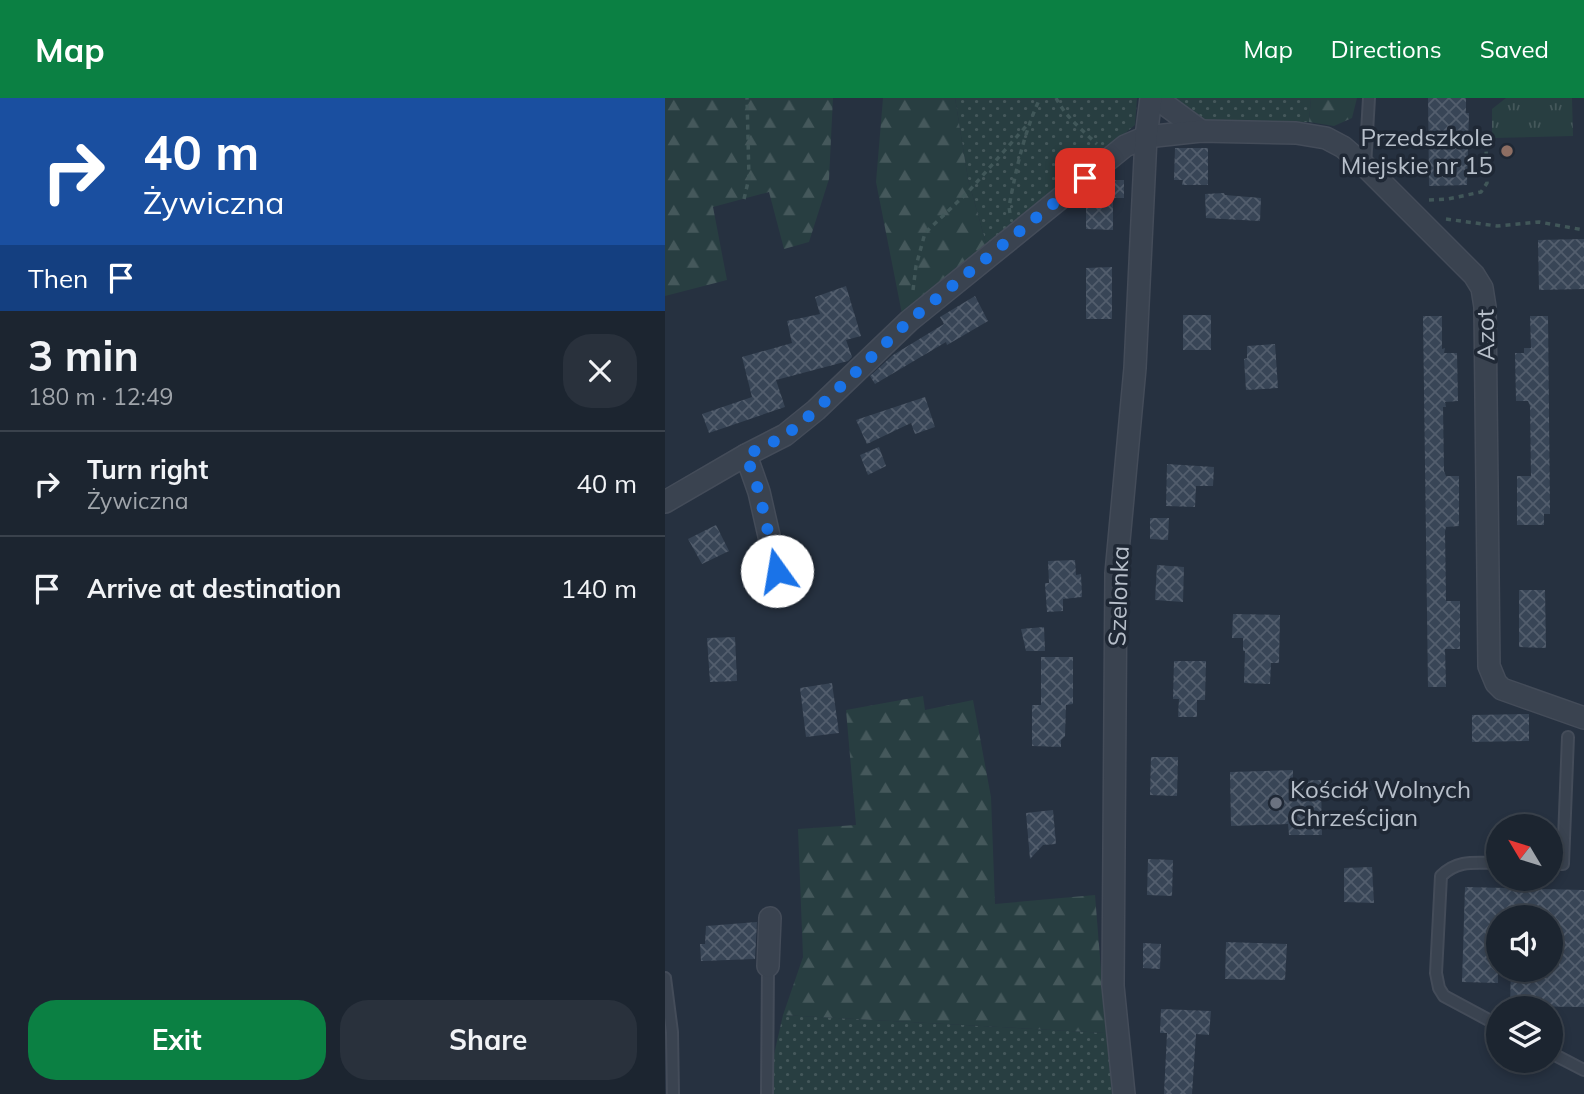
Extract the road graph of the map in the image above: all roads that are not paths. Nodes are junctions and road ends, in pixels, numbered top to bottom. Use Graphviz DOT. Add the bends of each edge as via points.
graph roads {
  1 [pos="1154,98"];
  2 [pos="1369,98"];
  3 [pos="1201,131"];
  4 [pos="1146,137"];
  5 [pos="1365,166"];
  6 [pos="746,455"];
  7 [pos="665,502"];
  8 [pos="777,571"];
  9 [pos="1584,718"];
  10 [pos="1568,737"];
  11 [pos="1486,863"];
  12 [pos="1563,864"];
  13 [pos="769,918"];
  14 [pos="768,965"];
  15 [pos="665,978"];
  16 [pos="1486,1019"];
  17 [pos="1563,1059"];
  18 [pos="1584,1070"];
  19 [pos="673,1094"];
  20 [pos="767,1094"];
  21 [pos="1124,1094"];
  1 -- 3 [label="street"];
  1 -- 4 [label="street, Szelonka"];
  2 -- 5 [label="lane"];
  3 -- 4 [label="street, Azot"];
  3 -- 5 [label="street, Azot" via="1319,137 1343,147"];
  4 -- 6 [label="street" via="1112,156 909,321 785,436"];
  4 -- 21 [label="street, Szelonka" via="1135,368 1116,573 1113,986"];
  5 -- 9 [label="street, Azot" via="1474,275 1485,297 1492,675 1510,694"];
  6 -- 7 [label="street"];
  6 -- 8 [label="street"];
  10 -- 12 [label="lane"];
  11 -- 16 [label="lane" via="1450,867 1441,876 1436,974 1444,996"];
  13 -- 14 [label="street"];
  14 -- 20 [label="lane"];
  15 -- 19 [label="lane"];
  17 -- 18 [label="lane"];
}
